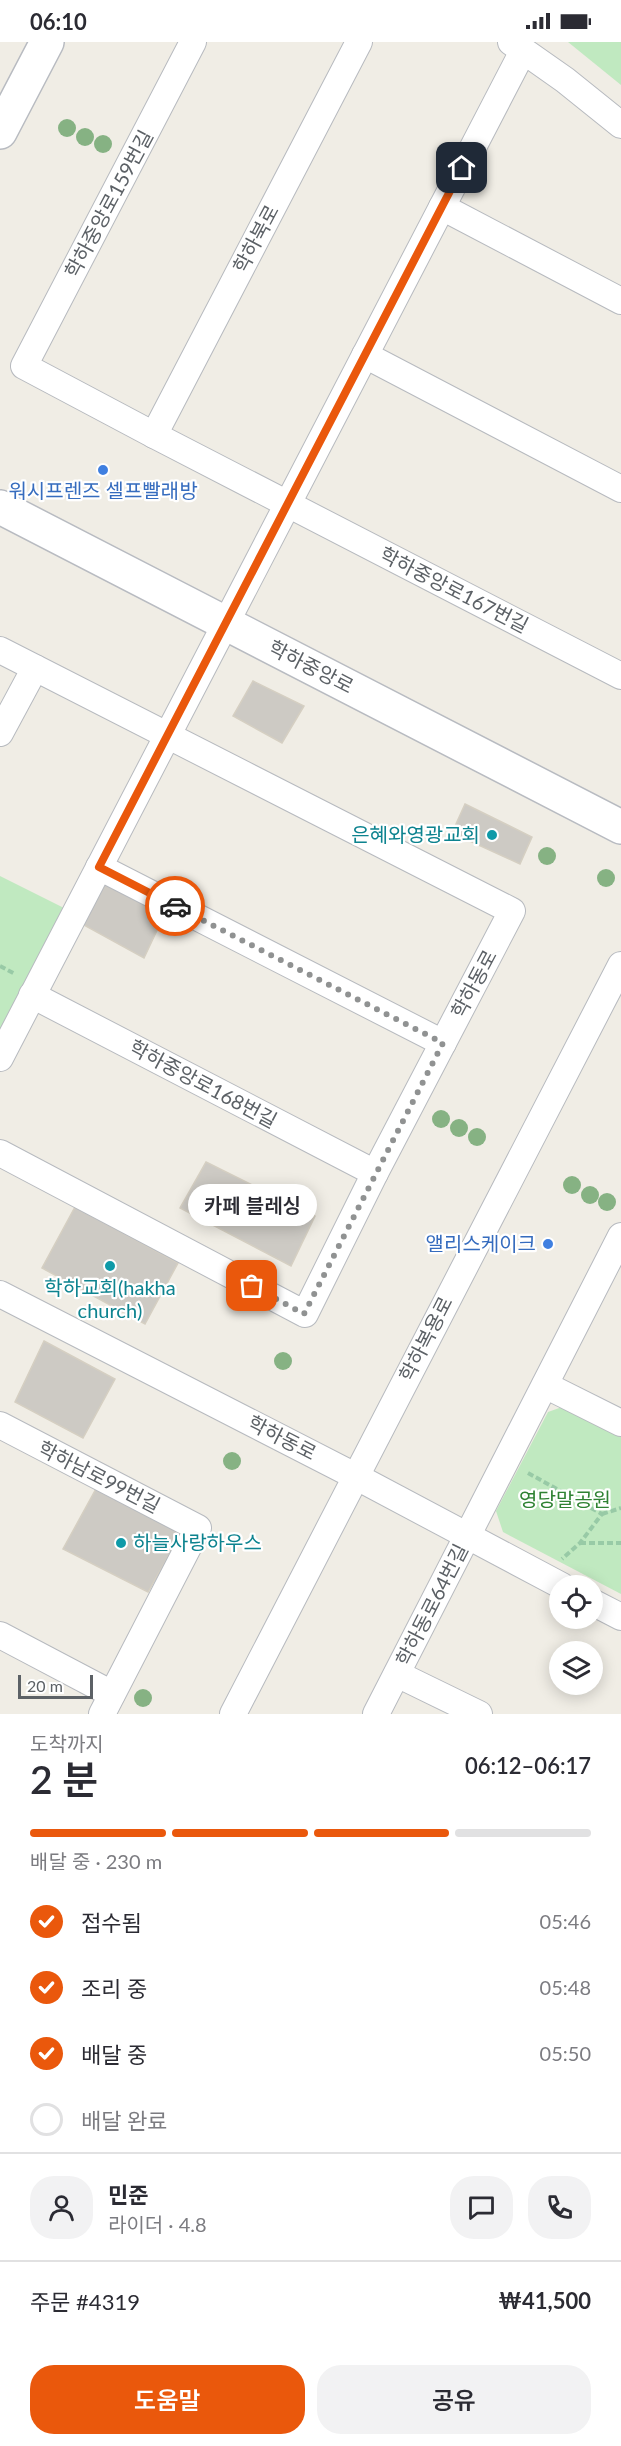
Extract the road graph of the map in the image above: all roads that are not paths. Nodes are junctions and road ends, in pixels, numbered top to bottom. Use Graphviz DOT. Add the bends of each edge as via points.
graph roads {
  1 [pos="47,42"];
  2 [pos="193,42"];
  3 [pos="358,42"];
  4 [pos="517,47"];
  5 [pos="621,125"];
  6 [pos="0,132"];
  7 [pos="442,207"];
  8 [pos="621,301"];
  9 [pos="365,355"];
  10 [pos="24,366"];
  11 [pos="154,435"];
  12 [pos="621,489"];
  13 [pos="288,505"];
  14 [pos="0,507"];
  15 [pos="226,623"];
  16 [pos="0,650"];
  17 [pos="35,668"];
  18 [pos="621,676"];
  19 [pos="0,733"];
  20 [pos="168,735"];
  21 [pos="621,827"];
  22 [pos="99,867"];
  23 [pos="621,964"];
  24 [pos="32,995"];
  25 [pos="443,1043"];
  26 [pos="0,1058"];
  27 [pos="0,1153"];
  28 [pos="375,1173"];
  29 [pos="621,1236"];
  30 [pos="0,1294"];
  31 [pos="545,1385"];
  32 [pos="621,1422"];
  33 [pos="0,1425"];
  34 [pos="355,1476"];
  35 [pos="468,1536"];
  36 [pos="559,1575"];
  37 [pos="603,1608"];
  38 [pos="621,1617"];
  39 [pos="0,1635"];
  40 [pos="397,1674"];
  41 [pos="107,1704"];
  42 [pos="233,1714"];
  43 [pos="376,1714"];
  44 [pos="479,1714"];
  1 -- 6 [label="street"];
  2 -- 10 [label="street, 학하중앙로159번길"];
  3 -- 11 [label="street, 학하북로"];
  4 -- 5 [label="street"];
  4 -- 7 [label="street"];
  7 -- 8 [label="street"];
  7 -- 9 [label="street"];
  9 -- 12 [label="street"];
  9 -- 13 [label="street"];
  10 -- 11 [label="street, 학하중앙로167번길"];
  11 -- 13 [label="street, 학하중앙로167번길"];
  13 -- 15 [label="street"];
  13 -- 18 [label="street, 학하중앙로167번길"];
  14 -- 15 [label="street, 학하중앙로"];
  15 -- 20 [label="street"];
  15 -- 21 [label="street, 학하중앙로"];
  16 -- 17 [label="street"];
  17 -- 19 [label="street"];
  17 -- 20 [label="street"];
  20 -- 22 [label="street"];
  20 -- 25 [label="street, 학하동로" via="512,911"];
  22 -- 24 [label="street"];
  22 -- 25 [label="street"];
  23 -- 34 [label="street, 학하복용로"];
  24 -- 26 [label="street"];
  24 -- 28 [label="street, 학하중앙로168번길"];
  25 -- 28 [label="street, 학하동로"];
  27 -- 28 [label="street, 학하동로" via="304,1314"];
  29 -- 31 [label="street, 학하동로64번길"];
  30 -- 34 [label="street, 학하동로"];
  31 -- 32 [label="street"];
  31 -- 35 [label="street, 학하동로64번길"];
  33 -- 41 [label="street, 학하남로99번길" via="198,1528"];
  34 -- 35 [label="street, 학하동로"];
  34 -- 42 [label="street, 학하복용로"];
  35 -- 36 [label="street, 학하동로"];
  35 -- 40 [label="street, 학하동로64번길"];
  37 -- 38 [label="street"];
  39 -- 41 [label="street"];
  40 -- 43 [label="street, 학하동로64번길"];
  40 -- 44 [label="street, 학하동로64번길"];
}
